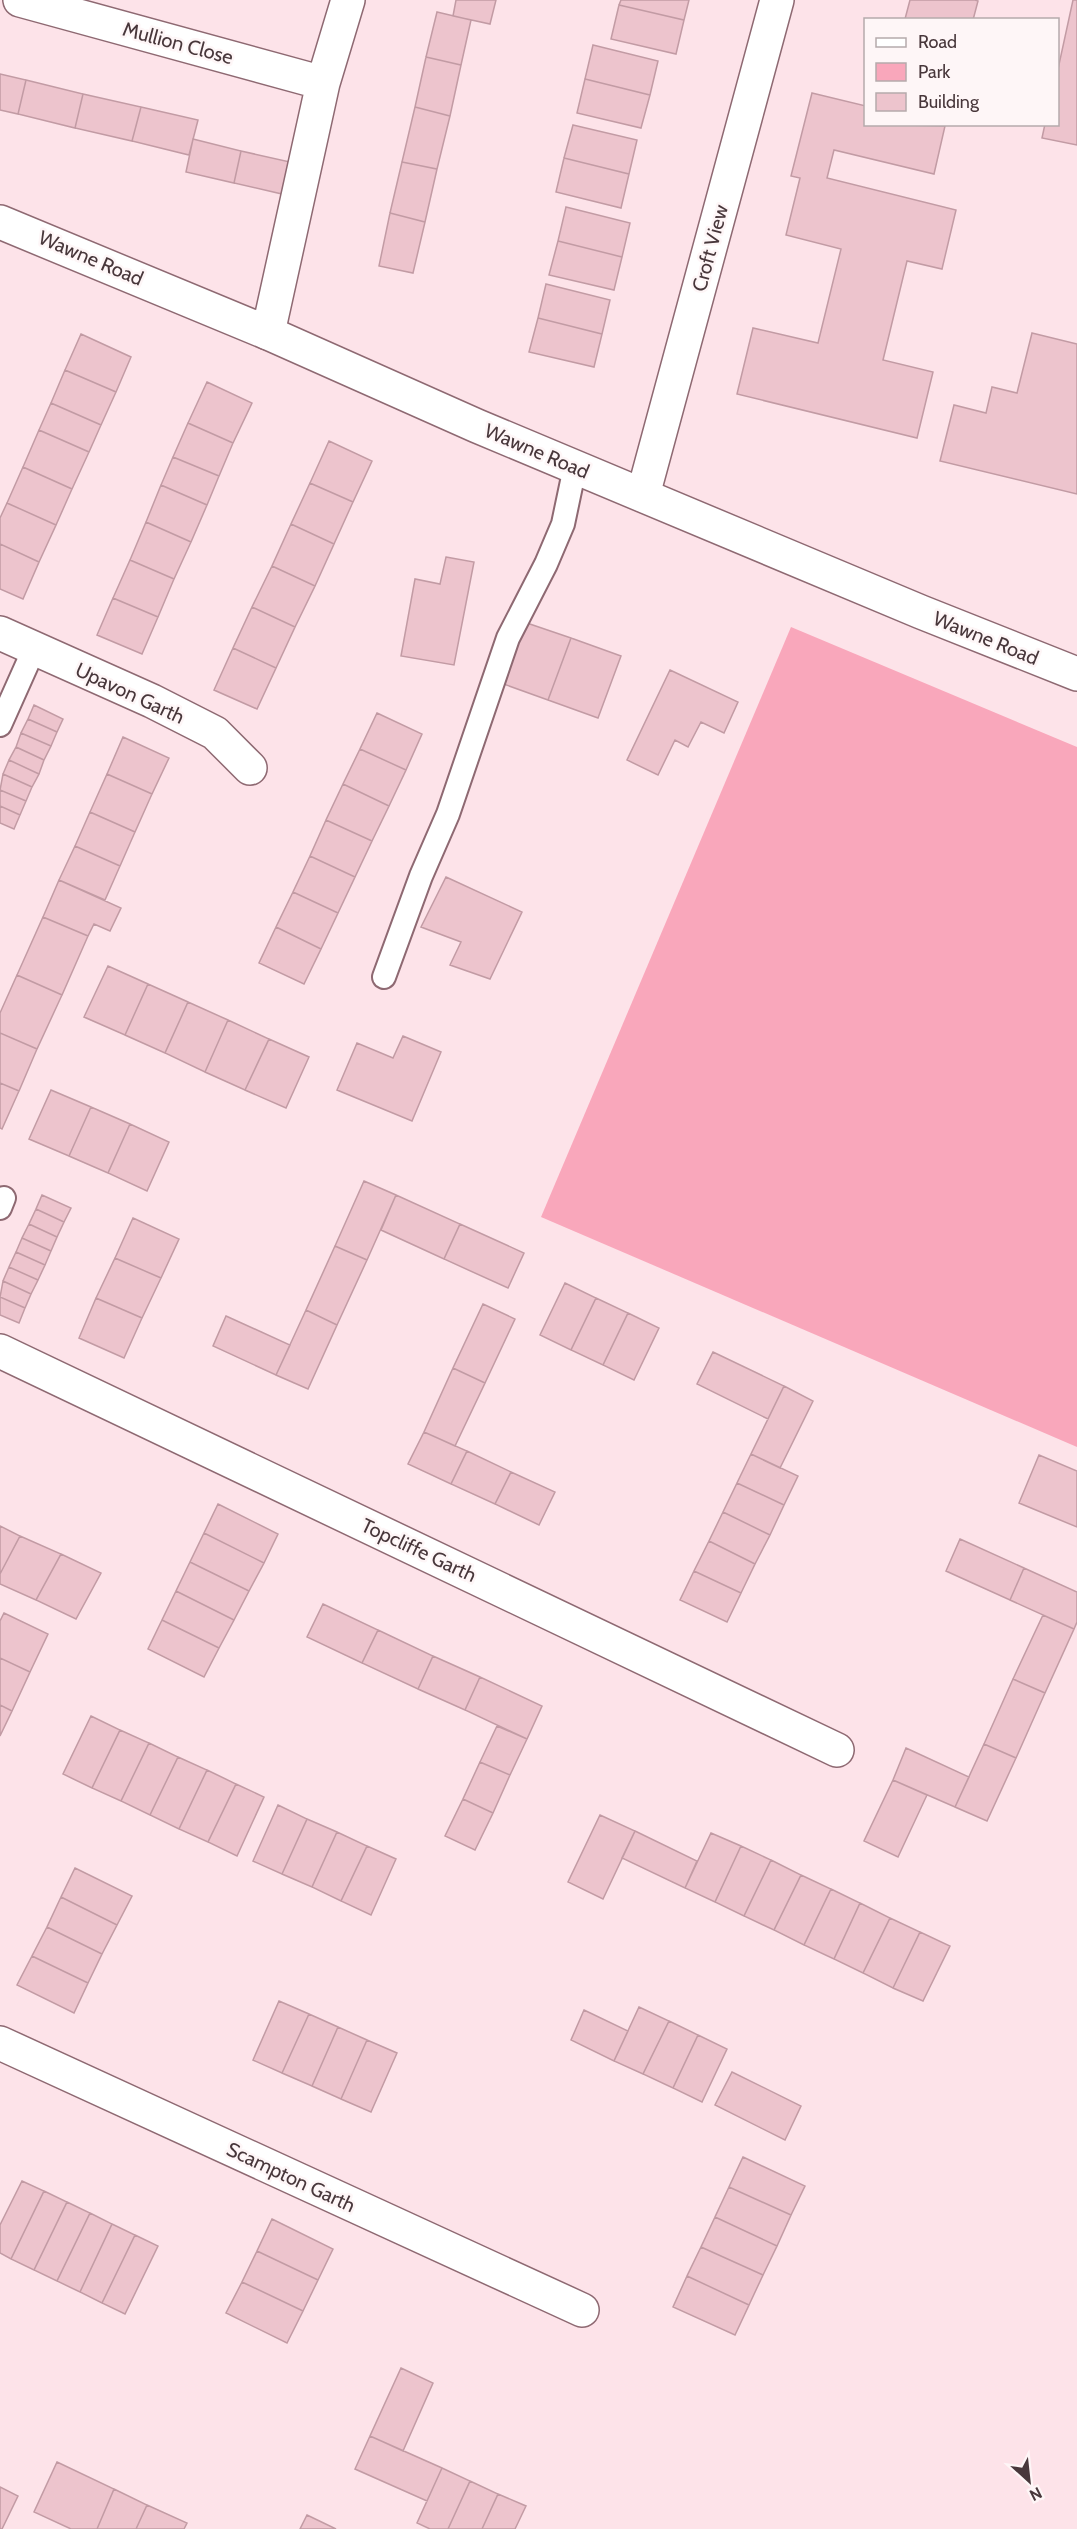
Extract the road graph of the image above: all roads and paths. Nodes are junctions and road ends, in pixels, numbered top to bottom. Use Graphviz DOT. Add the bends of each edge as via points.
graph roads {
  1 [pos="348,0"];
  2 [pos="777,0"];
  3 [pos="29,1"];
  4 [pos="323,83"];
  5 [pos="0,222"];
  6 [pos="268,333"];
  7 [pos="575,467"];
  8 [pos="643,495"];
  9 [pos="0,633"];
  10 [pos="33,649"];
  11 [pos="1077,674"];
  12 [pos="0,725"];
  13 [pos="250,768"];
  14 [pos="384,976"];
  15 [pos="0,1351"];
  16 [pos="837,1749"];
  17 [pos="0,2043"];
  18 [pos="582,2310"];
  1 -- 4 [label="street"];
  2 -- 8 [label="street, Croft View"];
  3 -- 4 [label="street, Mullion Close"];
  4 -- 6 [label="street"];
  5 -- 6 [label="street, Wawne Road"];
  6 -- 7 [label="street, Wawne Road"];
  7 -- 8 [label="street, Wawne Road"];
  7 -- 14 [label="lane" via="562,524 508,638 447,814"];
  8 -- 11 [label="street, Wawne Road"];
  9 -- 10 [label="street, Upavon Garth"];
  10 -- 12 [label="lane"];
  10 -- 13 [label="street, Upavon Garth" via="215,733"];
  15 -- 16 [label="street, Topcliffe Garth"];
  17 -- 18 [label="street, Scampton Garth"];
}
